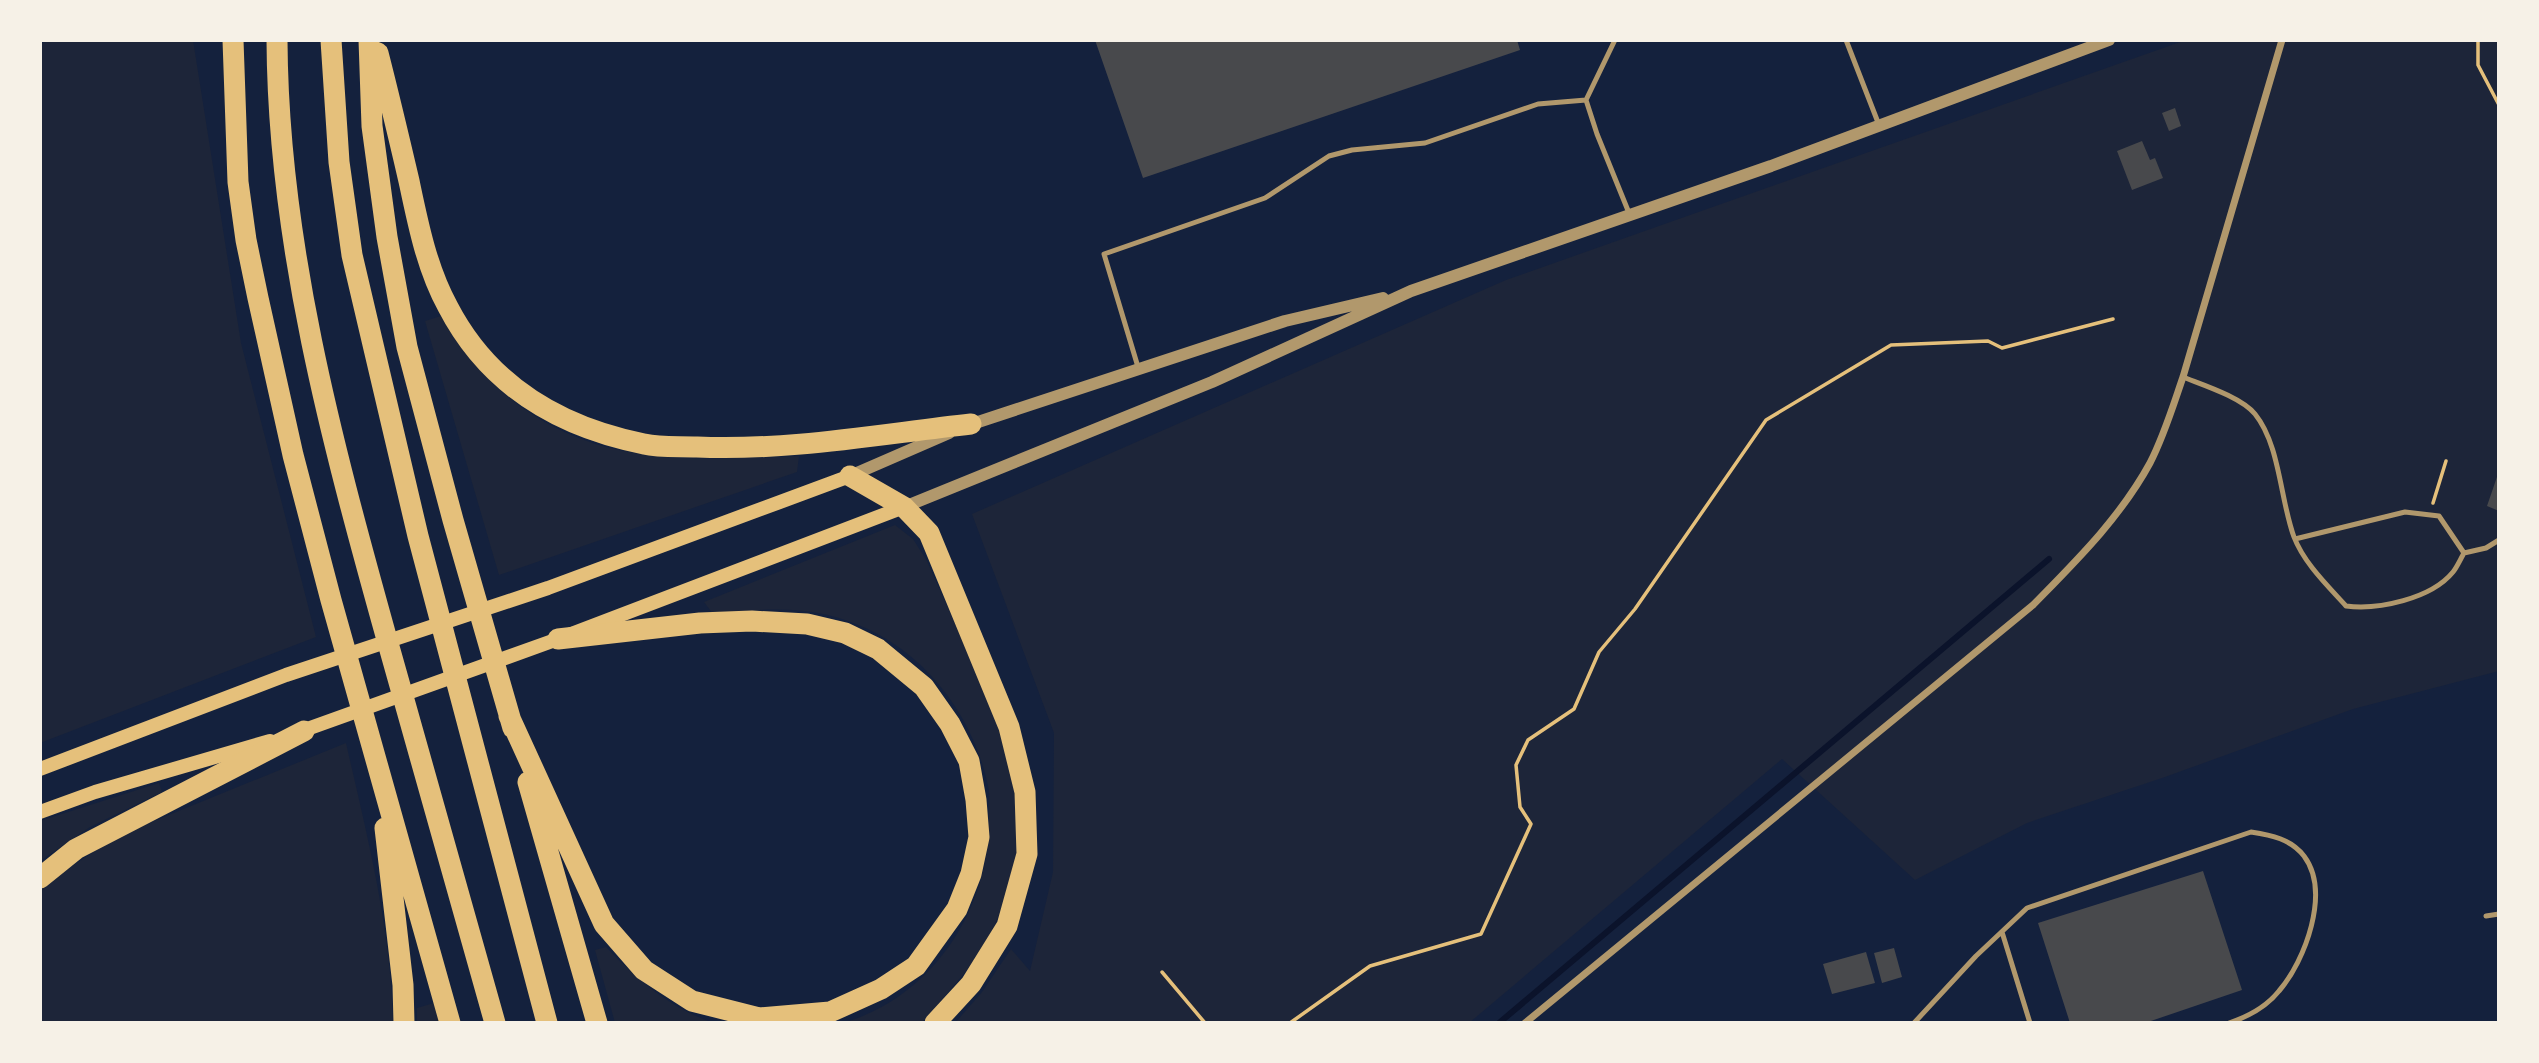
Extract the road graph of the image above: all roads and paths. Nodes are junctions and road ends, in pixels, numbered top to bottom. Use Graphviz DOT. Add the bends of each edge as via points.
graph roads {
  1 [pos="233,40"];
  2 [pos="278,40"];
  3 [pos="331,40"];
  4 [pos="369,40"];
  5 [pos="375,40"];
  6 [pos="1846,40"];
  7 [pos="2109,40"];
  8 [pos="2282,40"];
  9 [pos="2478,40"];
  10 [pos="1614,42"];
  11 [pos="1586,100"];
  12 [pos="2499,105"];
  13 [pos="1879,125"];
  14 [pos="1630,215"];
  15 [pos="1411,291"];
  16 [pos="2113,319"];
  17 [pos="1138,368"];
  18 [pos="2183,377"];
  19 [pos="971,424"];
  20 [pos="2446,461"];
  21 [pos="850,476"];
  22 [pos="904,508"];
  23 [pos="2429,515"];
  24 [pos="2295,539"];
  25 [pos="2499,540"];
  26 [pos="2464,554"];
  27 [pos="558,639"];
  28 [pos="509,716"];
  29 [pos="304,731"];
  30 [pos="40,769"];
  31 [pos="379,770"];
  32 [pos="40,812"];
  33 [pos="40,878"];
  34 [pos="2499,914"];
  35 [pos="2486,916"];
  36 [pos="2001,932"];
  37 [pos="1162,972"];
  38 [pos="404,1023"];
  39 [pos="450,1023"];
  40 [pos="495,1023"];
  41 [pos="547,1023"];
  42 [pos="597,1023"];
  43 [pos="935,1023"];
  44 [pos="1205,1023"];
  45 [pos="1290,1023"];
  46 [pos="1525,1023"];
  47 [pos="1914,1023"];
  48 [pos="2030,1023"];
  49 [pos="2229,1023"];
  1 -- 31 [label="highway" via="238,182 246,240 297,468"];
  2 -- 40 [label="highway" via="286,180 313,357 368,572"];
  3 -- 41 [label="highway" via="339,162 352,255 418,536"];
  4 -- 28 [label="highway" via="372,126 407,347"];
  5 -- 19 [label="highway" via="422,240 447,305 471,347 504,381 538,405 576,425 646,445 723,448 819,443"];
  6 -- 13 [label="lane"];
  7 -- 13 [label="street"];
  8 -- 18 [label="street"];
  9 -- 12 [label="path" via="2478,65"];
  10 -- 11 [label="lane"];
  11 -- 14 [label="lane"];
  11 -- 17 [label="lane" via="1538,104 1424,143 1329,156 1265,198 1104,254"];
  13 -- 14 [label="street"];
  14 -- 15 [label="street"];
  15 -- 17 [label="street" via="1285,321"];
  15 -- 22 [label="street" via="1212,382"];
  16 -- 45 [label="path" via="2002,348 1988,341 1891,345 1766,421 1635,609 1599,652 1574,709 1528,740 1516,765 1520,807 1531,824 1481,934 1370,966"];
  17 -- 19 [label="street"];
  18 -- 24 [label="lane" via="2253,411 2267,432"];
  18 -- 46 [label="street" via="2150,463 2119,512 2033,605"];
  19 -- 21 [label="street"];
  20 -- 23 [label="path"];
  21 -- 22 [label="highway"];
  21 -- 30 [label="main road" via="548,588 286,675"];
  22 -- 27 [label="main road"];
  22 -- 43 [label="highway" via="929,533 1009,726 1025,792 1027,853 1007,926 971,984"];
  23 -- 24 [label="lane" via="2405,512"];
  23 -- 26 [label="lane" via="2439,516"];
  24 -- 26 [label="lane" via="2316,573 2346,606 2366,608 2427,593 2452,573"];
  25 -- 26 [label="lane"];
  27 -- 28 [label="highway" via="752,621 845,632 878,649 924,687 969,761 979,837 957,909 916,966 881,989 830,1012 759,1018 692,1001 644,970 604,924"];
  27 -- 29 [label="main road"];
  28 -- 42 [label="highway"];
  29 -- 32 [label="main road"];
  29 -- 33 [label="highway" via="76,849"];
  31 -- 38 [label="highway"];
  31 -- 39 [label="highway"];
  34 -- 35 [label="lane"];
  36 -- 47 [label="lane"];
  36 -- 48 [label="lane"];
  36 -- 49 [label="lane" via="2027,908 2251,831 2280,837 2303,855 2315,877 2311,928 2298,964 2278,993 2245,1018"];
  37 -- 44 [label="path"];
}
